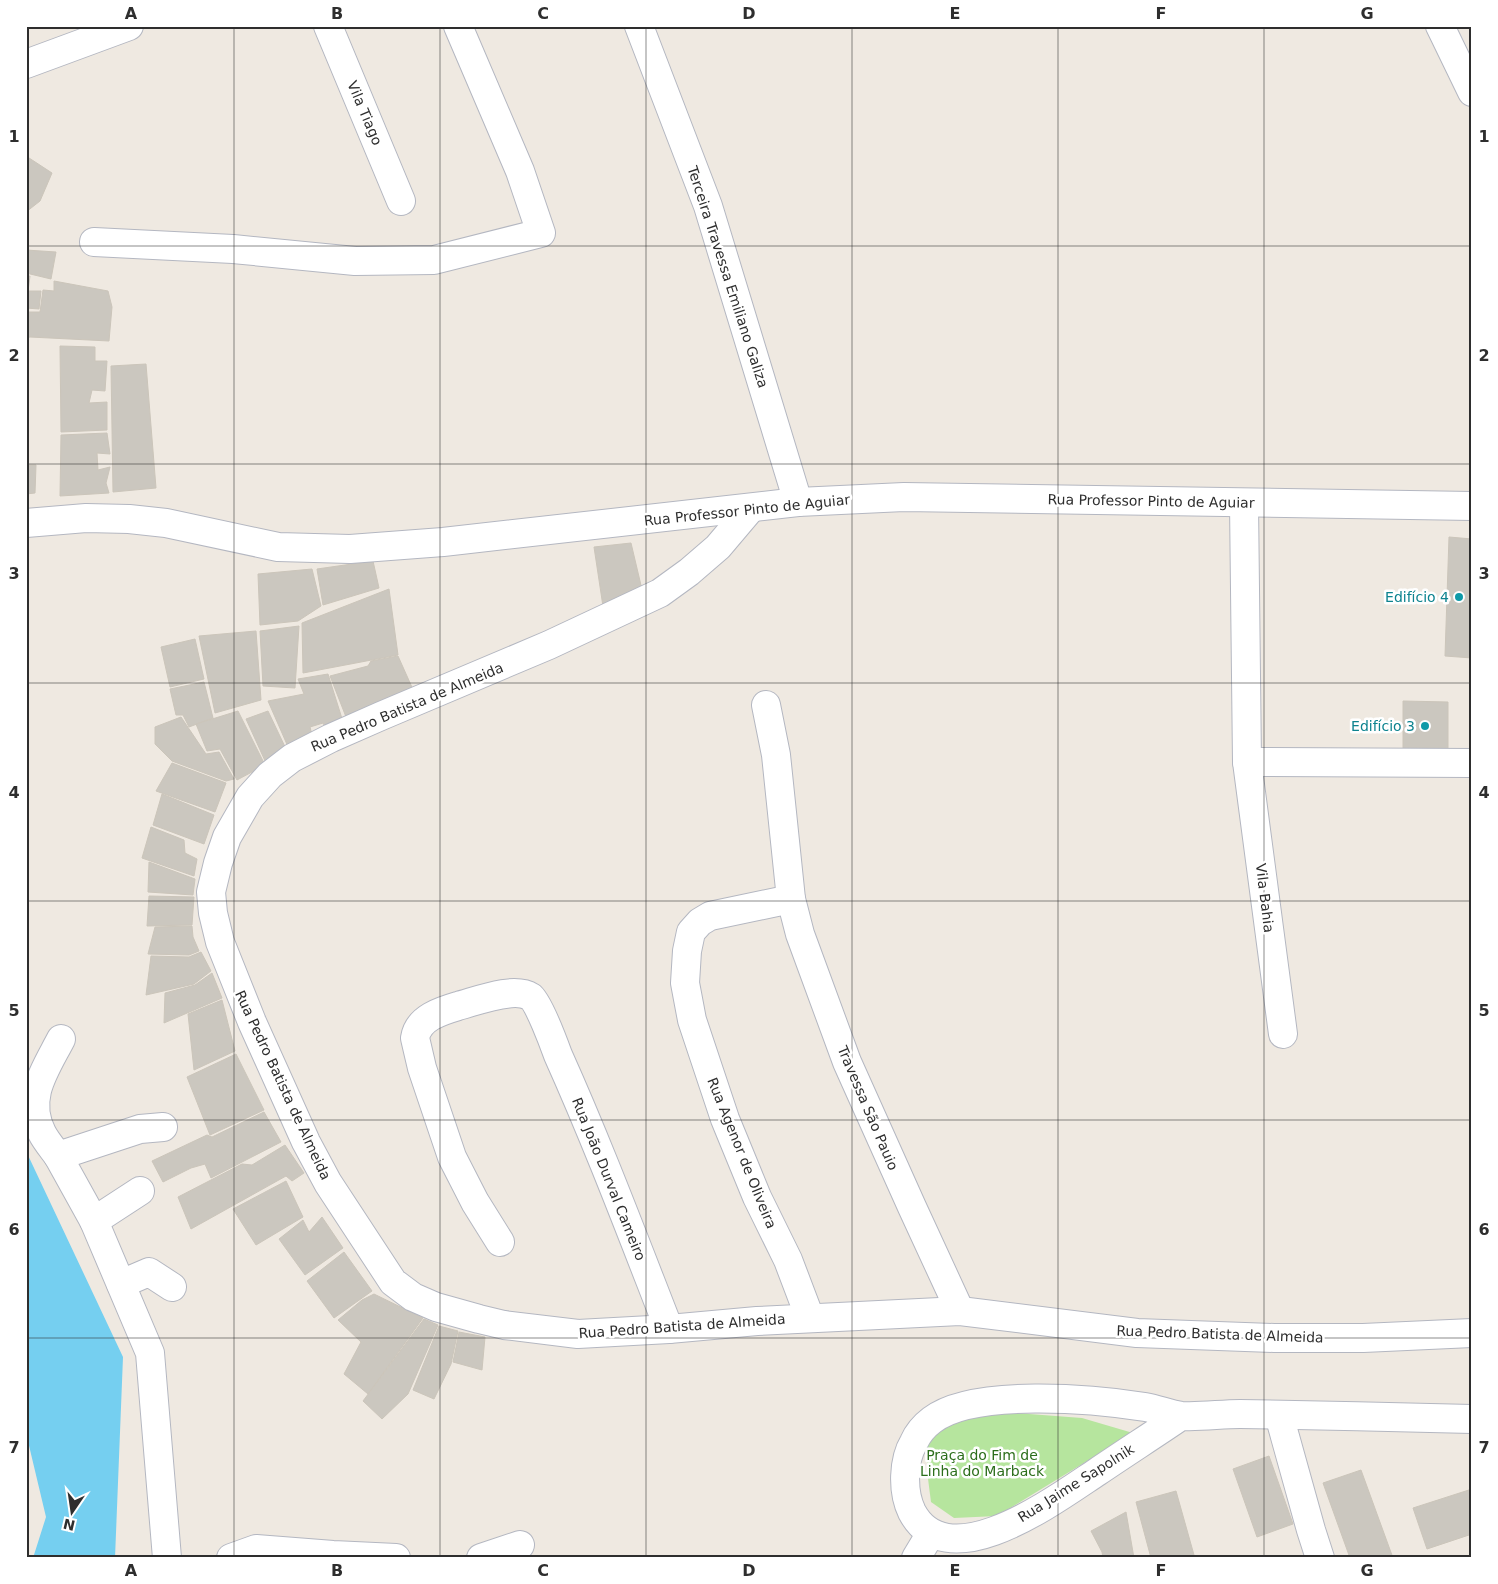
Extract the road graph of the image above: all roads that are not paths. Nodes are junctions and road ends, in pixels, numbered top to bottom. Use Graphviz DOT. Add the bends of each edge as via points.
graph roads {
  1 [pos="129,26"];
  2 [pos="328,26"];
  3 [pos="458,26"];
  4 [pos="639,26"];
  5 [pos="1440,26"];
  6 [pos="100,31"];
  7 [pos="26,64"];
  8 [pos="1472,92"];
  9 [pos="402,201"];
  10 [pos="94,242"];
  11 [pos="798,502"];
  12 [pos="1244,503"];
  13 [pos="1472,506"];
  14 [pos="751,508"];
  15 [pos="26,523"];
  16 [pos="766,705"];
  17 [pos="1247,762"];
  18 [pos="1472,763"];
  19 [pos="791,899"];
  20 [pos="1283,1034"];
  21 [pos="61,1039"];
  22 [pos="163,1127"];
  23 [pos="58,1156"];
  24 [pos="140,1191"];
  25 [pos="94,1221"];
  26 [pos="500,1242"];
  27 [pos="121,1284"];
  28 [pos="172,1287"];
  29 [pos="960,1311"];
  30 [pos="810,1318"];
  31 [pos="669,1329"];
  32 [pos="1472,1333"];
  33 [pos="1280,1415"];
  34 [pos="1181,1416"];
  35 [pos="1472,1418"];
  36 [pos="931,1533"];
  37 [pos="520,1545"];
  38 [pos="167,1558"];
  39 [pos="231,1558"];
  40 [pos="396,1558"];
  41 [pos="480,1558"];
  42 [pos="916,1558"];
  43 [pos="1320,1558"];
  1 -- 6 [label="street"];
  2 -- 9 [label="street, Vila Tiago"];
  3 -- 10 [label="street" via="520,171 541,233 434,260 355,261 233,249"];
  4 -- 11 [label="street, Terceira Travessa Emiliano Galiza" via="708,206"];
  5 -- 8 [label="street"];
  6 -- 7 [label="street"];
  11 -- 12 [label="street, Rua Professor Pinto de Aguiar" via="904,497"];
  11 -- 14 [label="street, Rua Professor Pinto de Aguiar"];
  12 -- 13 [label="street, Rua Professor Pinto de Aguiar"];
  12 -- 17 [label="street, Vila Bahia"];
  14 -- 15 [label="street, Rua Professor Pinto de Aguiar" via="350,549 278,547 129,519 86,518"];
  14 -- 31 [label="street, Rua Pedro Batista de Almeida" via="718,547 660,593 292,758 270,775 238,815 227,837 211,892 220,942 306,1142 328,1183 393,1282 413,1297 436,1307 504,1325 578,1334"];
  16 -- 19 [label="street" via="776,755"];
  17 -- 18 [label="street"];
  17 -- 20 [label="street, Vila Bahia"];
  19 -- 29 [label="street, Travessa São Pauio" via="800,934 847,1062"];
  19 -- 30 [label="street, Rua Agenor de Oliveira" via="710,916 700,922 691,932 685,983 692,1020 725,1119 757,1197 788,1260"];
  21 -- 23 [label="street" via="39,1081 34,1106 42,1133"];
  22 -- 23 [label="street" via="140,1129"];
  23 -- 25 [label="street"];
  24 -- 25 [label="street"];
  25 -- 27 [label="street"];
  26 -- 31 [label="street, Rua João Durval Cameiro" via="452,1157 422,1068 416,1032 426,1019 437,1013 512,992 533,998 539,1008"];
  27 -- 28 [label="street" via="150,1272"];
  27 -- 38 [label="street" via="150,1353"];
  29 -- 30 [label="street, Rua Pedro Batista de Almeida"];
  29 -- 32 [label="street, Rua Pedro Batista de Almeida" via="1137,1333 1363,1338"];
  30 -- 31 [label="street, Rua Pedro Batista de Almeida"];
  33 -- 34 [label="street"];
  33 -- 35 [label="street"];
  33 -- 43 [label="street"];
  34 -- 36 [label="street, Rua Jaime Sapolnik" via="1008,1526 964,1538"];
  34 -- 36 [label="street" via="1148,1407 1072,1399 1001,1400 972,1404 933,1419 910,1448 906,1468 910,1507 918,1522"];
  36 -- 42 [label="street"];
  37 -- 41 [label="street"];
  39 -- 40 [label="street" via="256,1549"];
}
